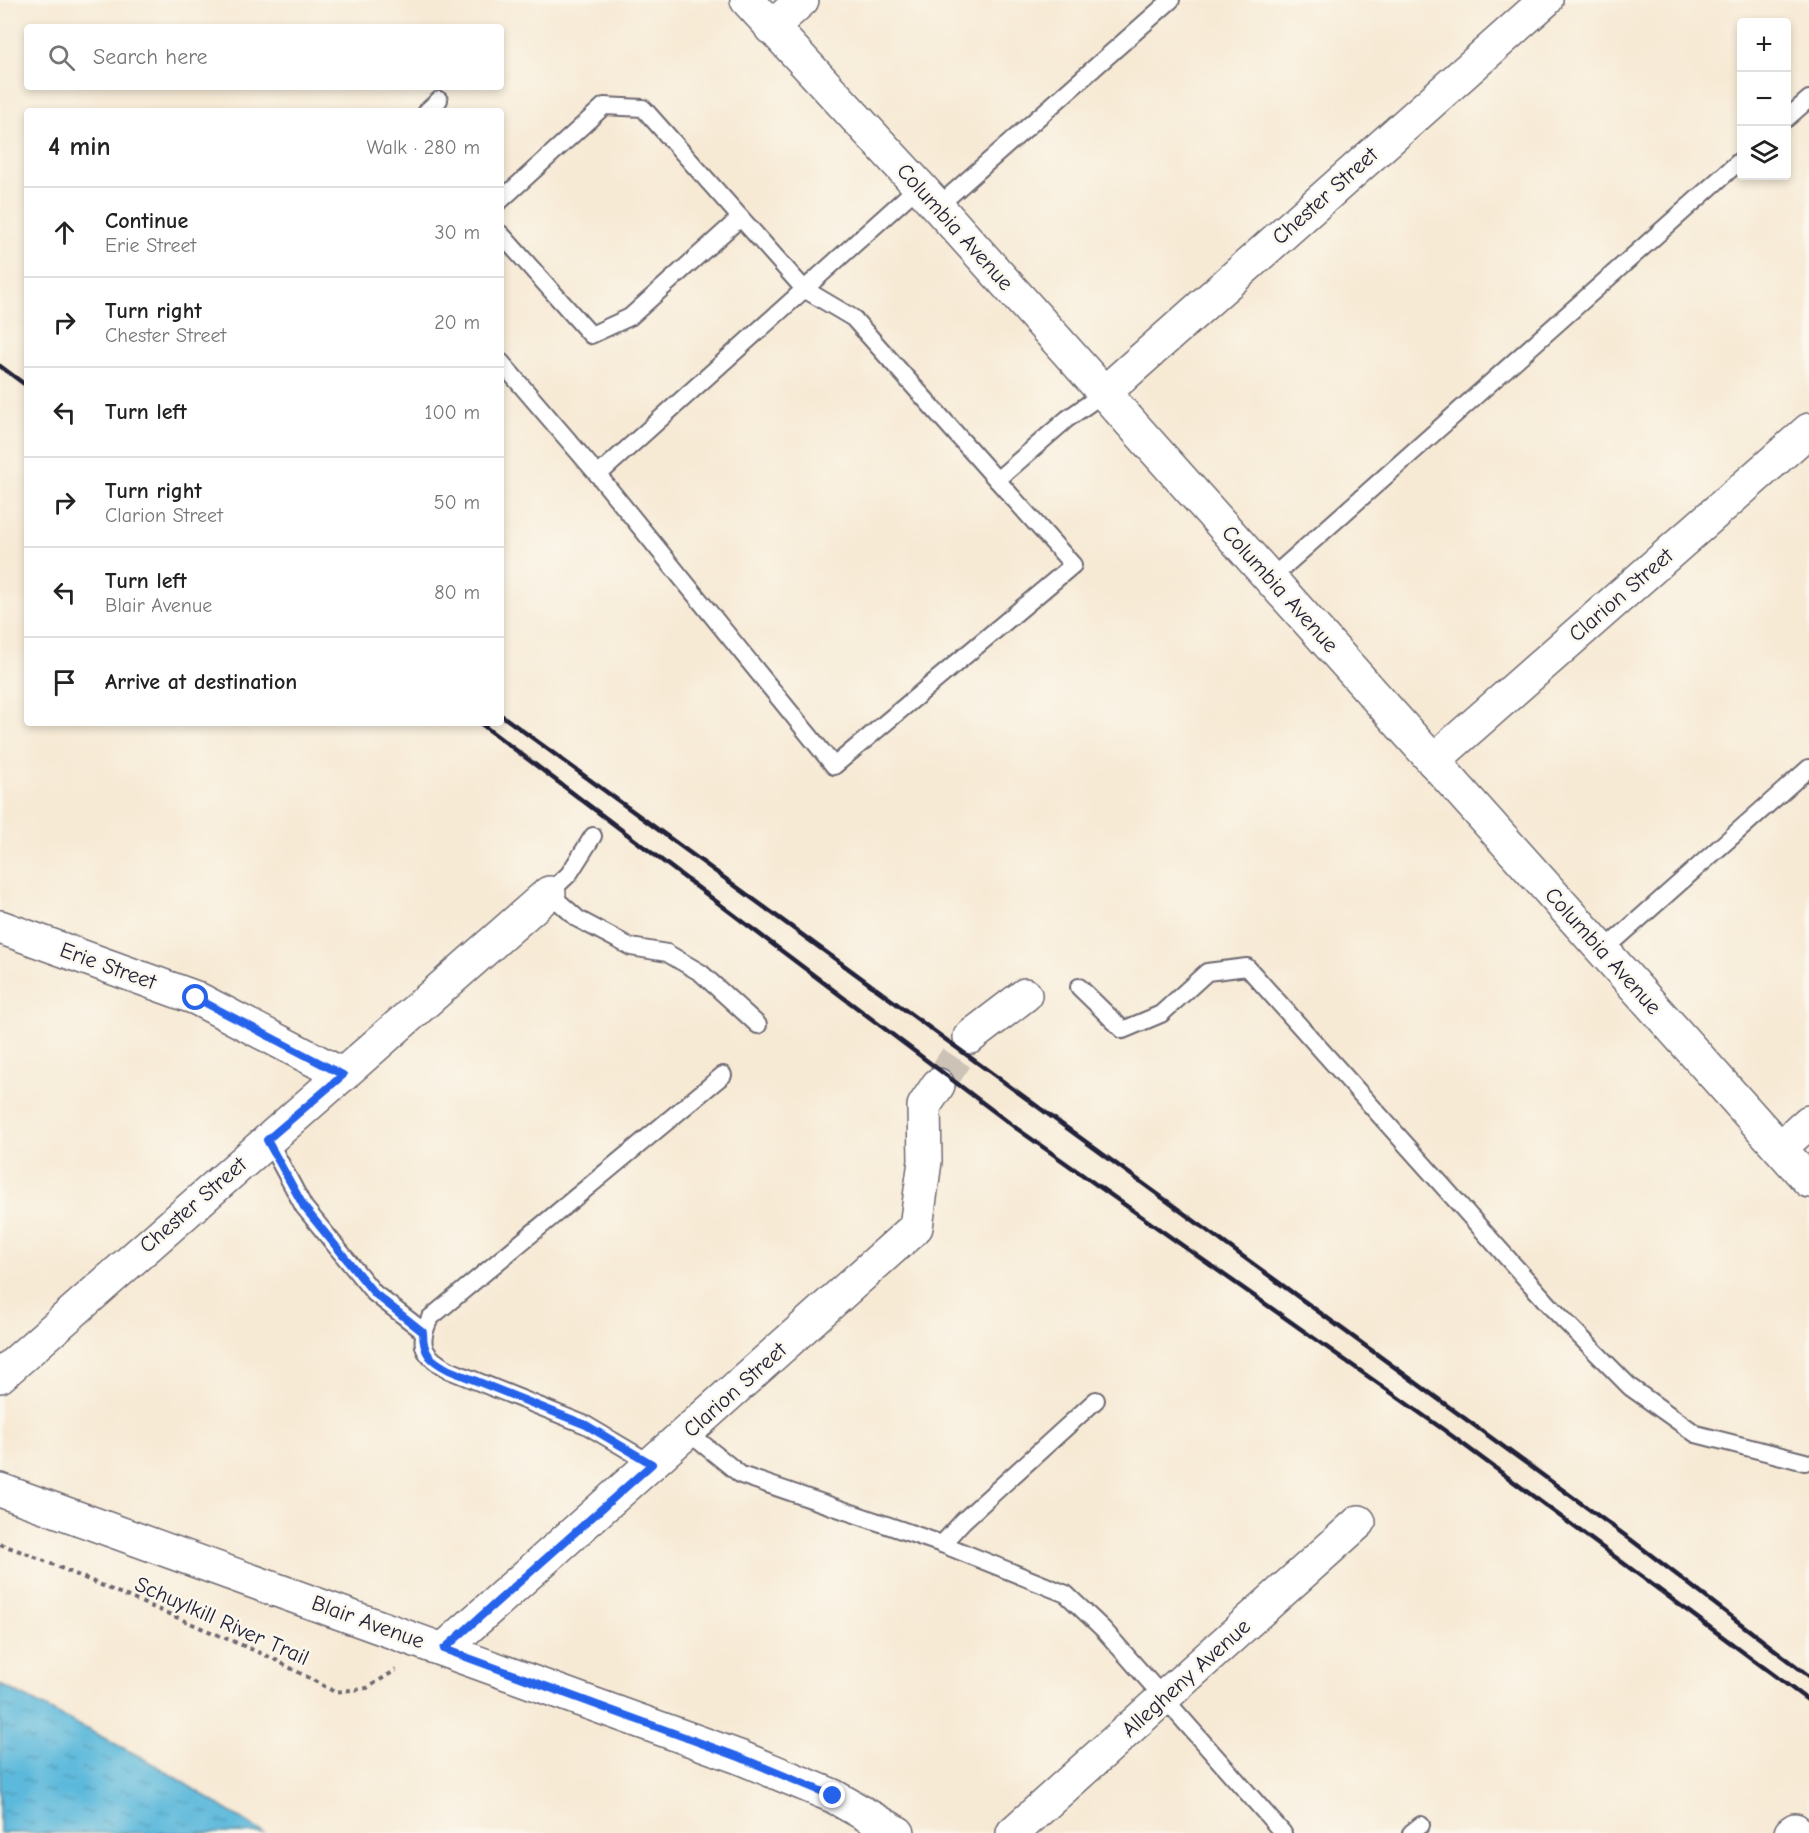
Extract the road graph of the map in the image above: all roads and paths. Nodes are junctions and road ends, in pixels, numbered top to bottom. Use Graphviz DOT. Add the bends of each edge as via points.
graph roads {
  1 [pos="747,0"];
  2 [pos="802,0"];
  3 [pos="1171,0"];
  4 [pos="1546,0"];
  5 [pos="771,28"];
  6 [pos="1809,99"];
  7 [pos="1791,115"];
  8 [pos="1737,163"];
  9 [pos="504,197"];
  10 [pos="928,197"];
  11 [pos="740,218"];
  12 [pos="504,237"];
  13 [pos="804,289"];
  14 [pos="504,365"];
  15 [pos="1104,393"];
  16 [pos="1809,430"];
  17 [pos="598,475"];
  18 [pos="997,480"];
  19 [pos="1270,579"];
  20 [pos="1433,761"];
  21 [pos="1809,768"];
  22 [pos="593,836"];
  23 [pos="549,893"];
  24 [pos="0,927"];
  25 [pos="1603,951"];
  26 [pos="1079,987"];
  27 [pos="1025,995"];
  28 [pos="758,1025"];
  29 [pos="970,1037"];
  30 [pos="343,1075"];
  31 [pos="723,1075"];
  32 [pos="938,1085"];
  33 [pos="1809,1122"];
  34 [pos="267,1140"];
  35 [pos="1780,1148"];
  36 [pos="1809,1181"];
  37 [pos="423,1332"];
  38 [pos="0,1376"];
  39 [pos="1096,1400"];
  40 [pos="688,1432"];
  41 [pos="1808,1462"];
  42 [pos="652,1464"];
  43 [pos="0,1490"];
  44 [pos="1359,1522"];
  45 [pos="0,1544"];
  46 [pos="942,1544"];
  47 [pos="431,1645"];
  48 [pos="1164,1699"];
  49 [pos="898,1833"];
  50 [pos="1013,1833"];
  51 [pos="1282,1833"];
  1 -- 5 [label="street, Columbia Avenue"];
  2 -- 5 [label="street"];
  3 -- 10 [label="lane"];
  4 -- 15 [label="street, Chester Street"];
  5 -- 10 [label="street, Columbia Avenue"];
  6 -- 7 [label="lane"];
  8 -- 19 [label="lane"];
  9 -- 11 [label="lane" via="604,106 643,108"];
  10 -- 13 [label="lane"];
  10 -- 15 [label="street, Columbia Avenue"];
  11 -- 12 [label="lane" via="630,317 591,335"];
  11 -- 13 [label="lane"];
  13 -- 17 [label="lane"];
  13 -- 18 [label="lane" via="853,318"];
  14 -- 17 [label="lane"];
  15 -- 18 [label="lane" via="1067,419"];
  15 -- 19 [label="street, Columbia Avenue"];
  16 -- 20 [label="street, Clarion Street"];
  17 -- 18 [label="lane" via="834,766 1073,565"];
  19 -- 20 [label="street, Columbia Avenue"];
  20 -- 25 [label="street, Columbia Avenue"];
  21 -- 25 [label="lane"];
  22 -- 23 [label="lane" via="569,874"];
  23 -- 28 [label="lane" via="578,919 631,947 668,953 701,973"];
  23 -- 30 [label="street, Chester Street"];
  24 -- 30 [label="street, Erie Street" via="196,998"];
  25 -- 35 [label="street, Columbia Avenue"];
  26 -- 41 [label="lane" via="1123,1030 1161,1014 1207,972 1247,967 1553,1309 1630,1387 1696,1434"];
  27 -- 29 [label="street"];
  30 -- 34 [label="street, Chester Street"];
  31 -- 37 [label="lane" via="430,1318"];
  32 -- 40 [label="street, Clarion Street" via="924,1106 925,1161 916,1227"];
  33 -- 35 [label="street"];
  34 -- 37 [label="lane" via="304,1207 374,1293"];
  34 -- 38 [label="street, Chester Street"];
  35 -- 36 [label="street, Columbia Avenue"];
  37 -- 42 [label="lane" via="423,1346 432,1361 586,1425"];
  39 -- 46 [label="lane"];
  40 -- 42 [label="street, Clarion Street"];
  40 -- 46 [label="lane" via="741,1475"];
  42 -- 47 [label="street, Clarion Street"];
  43 -- 47 [label="street, Blair Avenue"];
  44 -- 48 [label="street, Allegheny Avenue"];
  45 -- 47 [label="path, Schuylkill River Trail" via="273,1658 335,1692 367,1688"];
  46 -- 48 [label="lane" via="1066,1594 1103,1629"];
  47 -- 49 [label="street, Blair Avenue" via="739,1757 833,1796"];
  48 -- 50 [label="street, Allegheny Avenue"];
  48 -- 51 [label="lane"];
}
